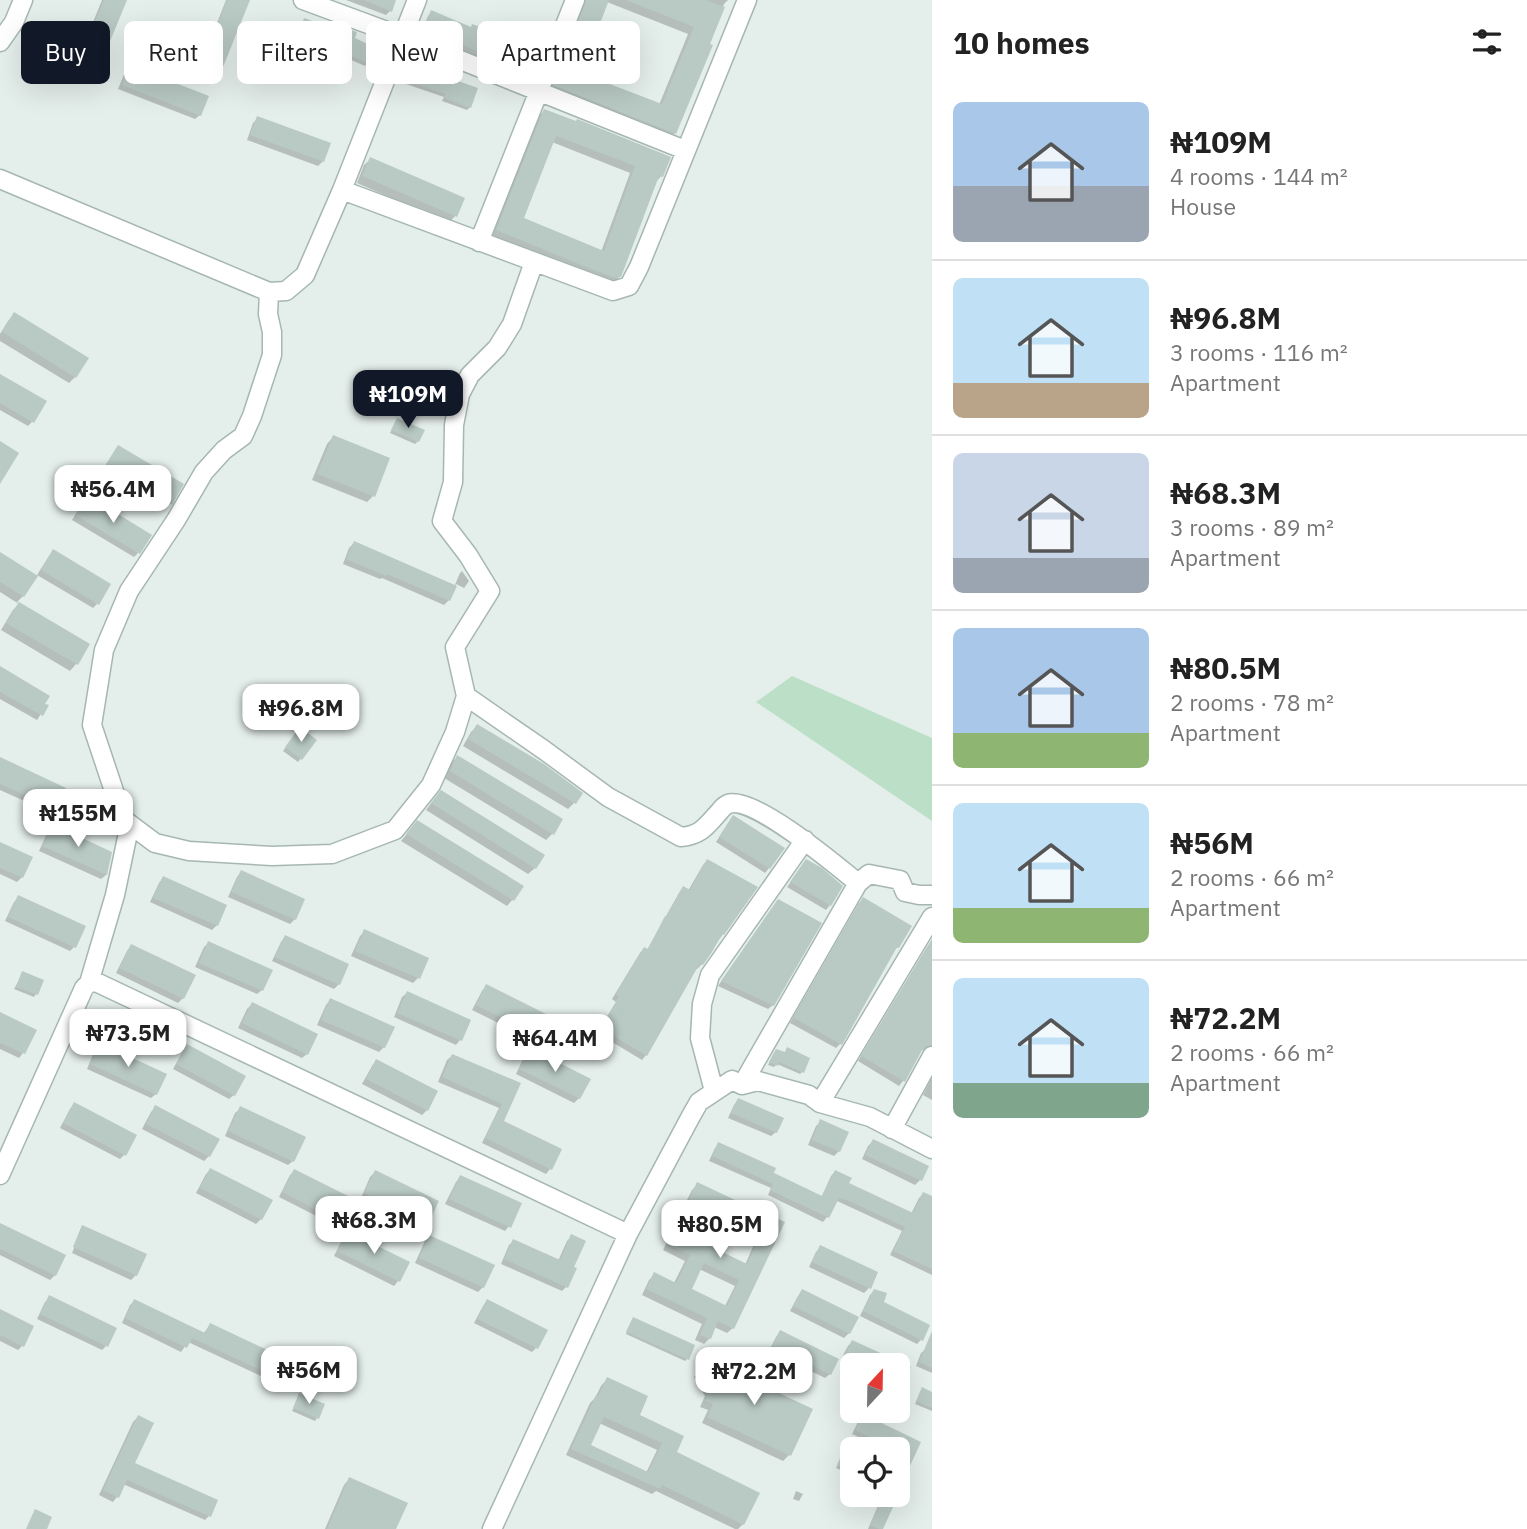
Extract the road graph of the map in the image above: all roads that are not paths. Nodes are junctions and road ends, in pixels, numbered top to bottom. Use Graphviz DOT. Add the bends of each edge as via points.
graph roads {
  1 [pos="23,0"];
  2 [pos="303,0"];
  3 [pos="417,0"];
  4 [pos="575,0"];
  5 [pos="747,0"];
  6 [pos="408,21"];
  7 [pos="366,24"];
  8 [pos="0,42"];
  9 [pos="463,62"];
  10 [pos="384,84"];
  11 [pos="538,92"];
  12 [pos="685,150"];
  13 [pos="0,179"];
  14 [pos="342,190"];
  15 [pos="479,242"];
  16 [pos="534,262"];
  17 [pos="269,292"];
  18 [pos="466,696"];
  19 [pos="123,819"];
  20 [pos="805,840"];
  21 [pos="858,883"];
  22 [pos="932,895"];
  23 [pos="932,917"];
  24 [pos="89,983"];
  25 [pos="932,1056"];
  26 [pos="742,1085"];
  27 [pos="714,1091"];
  28 [pos="820,1103"];
  29 [pos="892,1129"];
  30 [pos="932,1149"];
  31 [pos="0,1175"];
  32 [pos="628,1234"];
  33 [pos="492,1529"];
  1 -- 8 [label="street"];
  2 -- 7 [label="street"];
  3 -- 6 [label="street"];
  4 -- 11 [label="street"];
  5 -- 12 [label="street"];
  9 -- 11 [label="street"];
  10 -- 14 [label="street"];
  11 -- 12 [label="street"];
  11 -- 15 [label="street"];
  12 -- 16 [label="street" via="629,286 613,291"];
  13 -- 17 [label="street"];
  14 -- 15 [label="street"];
  14 -- 17 [label="street" via="305,275 286,291"];
  15 -- 16 [label="street"];
  16 -- 18 [label="street" via="512,324 460,394 454,425 453,482 442,521 490,591 455,647"];
  17 -- 19 [label="street" via="272,355 243,436 204,472 129,591 104,650 92,725"];
  18 -- 19 [label="street" via="430,785 396,830 332,854 189,851 155,844"];
  18 -- 20 [label="street" via="608,797 681,837 694,835 726,804 737,803"];
  19 -- 24 [label="street" via="128,833"];
  20 -- 21 [label="street"];
  20 -- 27 [label="street" via="710,975 700,1038"];
  21 -- 22 [label="street" via="869,874 900,880 905,892"];
  21 -- 26 [label="street"];
  23 -- 28 [label="street"];
  24 -- 31 [label="street"];
  24 -- 32 [label="street" via="109,988"];
  25 -- 29 [label="street"];
  26 -- 27 [label="street" via="732,1080"];
  26 -- 28 [label="street" via="758,1081 809,1095"];
  27 -- 32 [label="street" via="699,1102"];
  28 -- 29 [label="street" via="870,1117"];
  29 -- 30 [label="street"];
  32 -- 33 [label="street"];
}
